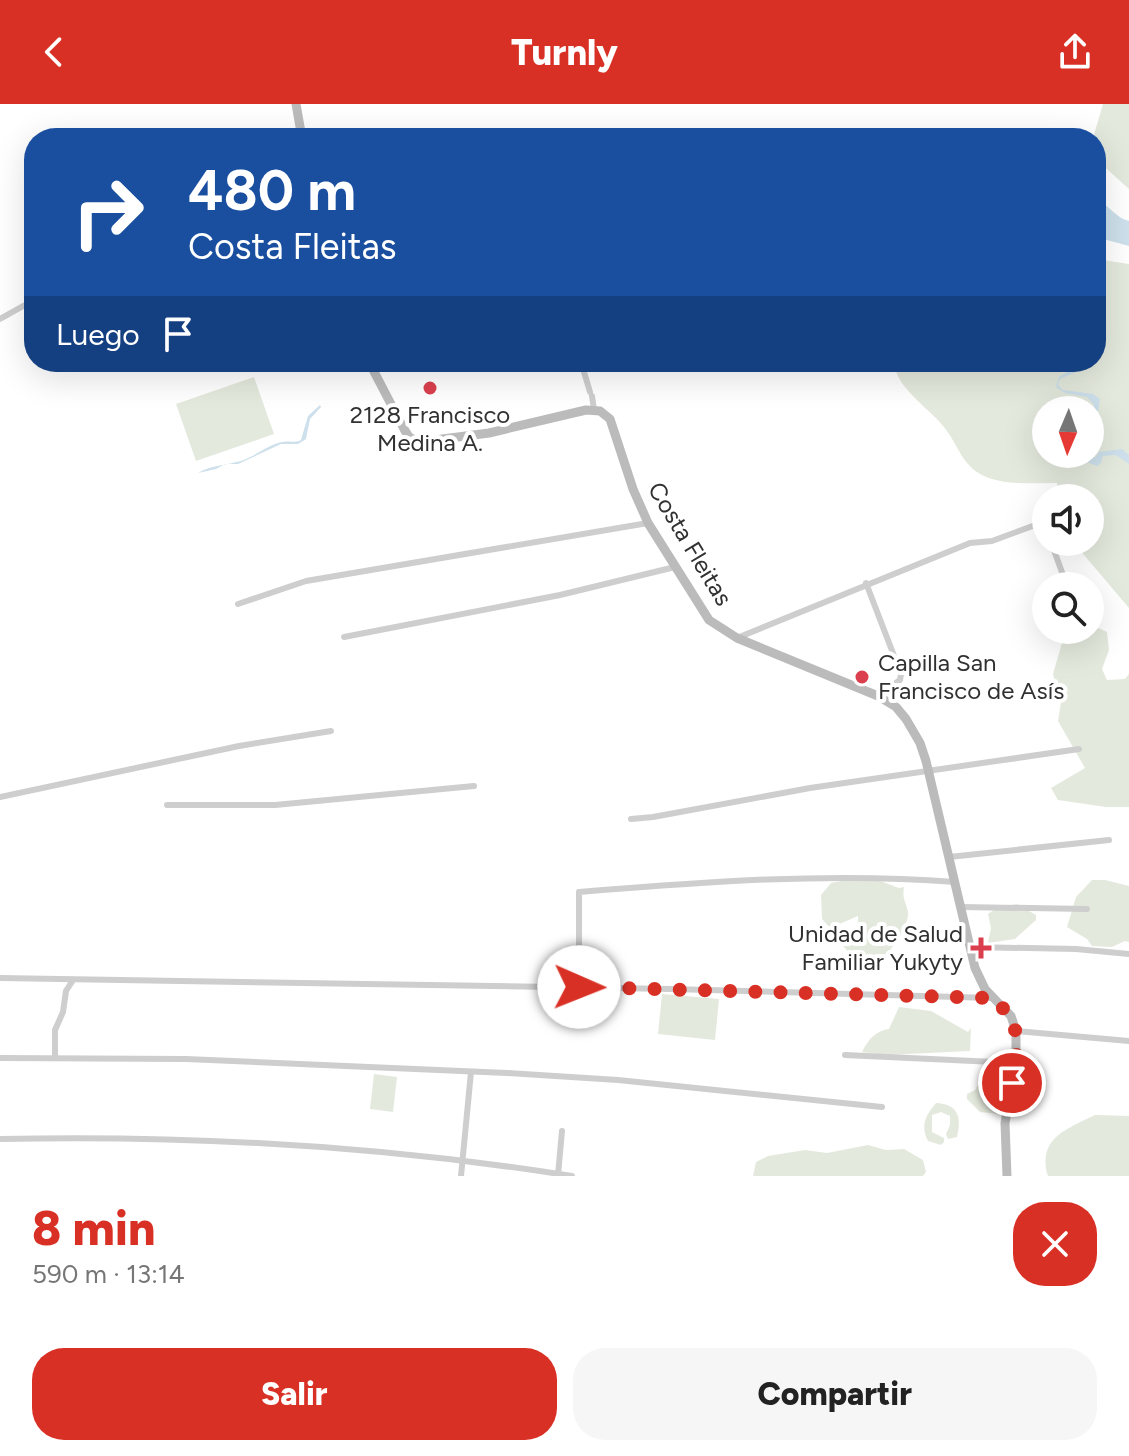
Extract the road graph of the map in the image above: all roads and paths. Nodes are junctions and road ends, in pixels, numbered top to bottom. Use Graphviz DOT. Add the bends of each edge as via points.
graph roads {
  1 [pos="296,104"];
  2 [pos="300,128"];
  3 [pos="24,306"];
  4 [pos="0,319"];
  5 [pos="374,372"];
  6 [pos="584,372"];
  7 [pos="594,410"];
  8 [pos="648,523"];
  9 [pos="1032,526"];
  10 [pos="675,567"];
  11 [pos="866,583"];
  12 [pos="238,604"];
  13 [pos="344,637"];
  14 [pos="737,638"];
  15 [pos="878,696"];
  16 [pos="331,731"];
  17 [pos="1079,749"];
  18 [pos="929,772"];
  19 [pos="474,786"];
  20 [pos="0,797"];
  21 [pos="167,805"];
  22 [pos="631,819"];
  23 [pos="1109,840"];
  24 [pos="949,857"];
  25 [pos="955,882"];
  26 [pos="961,907"];
  27 [pos="1087,909"];
  28 [pos="970,947"];
  29 [pos="1129,954"];
  30 [pos="0,978"];
  31 [pos="73,980"];
  32 [pos="579,987"];
  33 [pos="993,998"];
  34 [pos="1016,1031"];
  35 [pos="1129,1041"];
  36 [pos="845,1055"];
  37 [pos="0,1058"];
  38 [pos="55,1058"];
  39 [pos="1016,1063"];
  40 [pos="471,1072"];
  41 [pos="882,1107"];
  42 [pos="562,1131"];
  43 [pos="0,1139"];
  44 [pos="464,1160"];
  45 [pos="558,1175"];
  46 [pos="461,1176"];
  47 [pos="572,1176"];
  48 [pos="1007,1176"];
  1 -- 2 [label="main road"];
  3 -- 4 [label="street"];
  5 -- 7 [label="main road" via="409,437 419,442"];
  6 -- 7 [label="street"];
  7 -- 8 [label="main road, Costa Fleitas" via="610,419"];
  8 -- 10 [label="main road, Costa Fleitas"];
  8 -- 12 [label="street" via="306,581"];
  9 -- 11 [label="street" via="970,543"];
  10 -- 13 [label="street"];
  10 -- 14 [label="main road, Costa Fleitas" via="709,620"];
  11 -- 14 [label="street"];
  11 -- 15 [label="street" via="901,674"];
  14 -- 15 [label="main road, Costa Fleitas"];
  15 -- 18 [label="main road, Costa Fleitas" via="906,719"];
  16 -- 20 [label="street"];
  17 -- 18 [label="street"];
  18 -- 22 [label="street"];
  18 -- 24 [label="main road, Costa Fleitas"];
  19 -- 21 [label="street" via="275,805"];
  23 -- 24 [label="street"];
  24 -- 25 [label="main road, Costa Fleitas"];
  25 -- 26 [label="main road, Costa Fleitas"];
  25 -- 32 [label="street" via="899,877 710,881 579,892"];
  26 -- 27 [label="street"];
  26 -- 28 [label="main road, Costa Fleitas"];
  28 -- 29 [label="street"];
  28 -- 33 [label="main road, Costa Fleitas"];
  30 -- 31 [label="street"];
  31 -- 32 [label="street"];
  31 -- 38 [label="street" via="55,1030"];
  32 -- 33 [label="street"];
  33 -- 34 [label="main road, Costa Fleitas" via="1011,1016"];
  34 -- 35 [label="street"];
  34 -- 39 [label="main road"];
  36 -- 39 [label="street"];
  37 -- 38 [label="street"];
  38 -- 40 [label="street"];
  39 -- 48 [label="main road" via="1005,1123"];
  40 -- 41 [label="street" via="618,1080"];
  40 -- 44 [label="street"];
  42 -- 45 [label="street"];
  43 -- 44 [label="street" via="157,1137"];
  44 -- 45 [label="street"];
  44 -- 46 [label="street"];
  45 -- 47 [label="street"];
}
